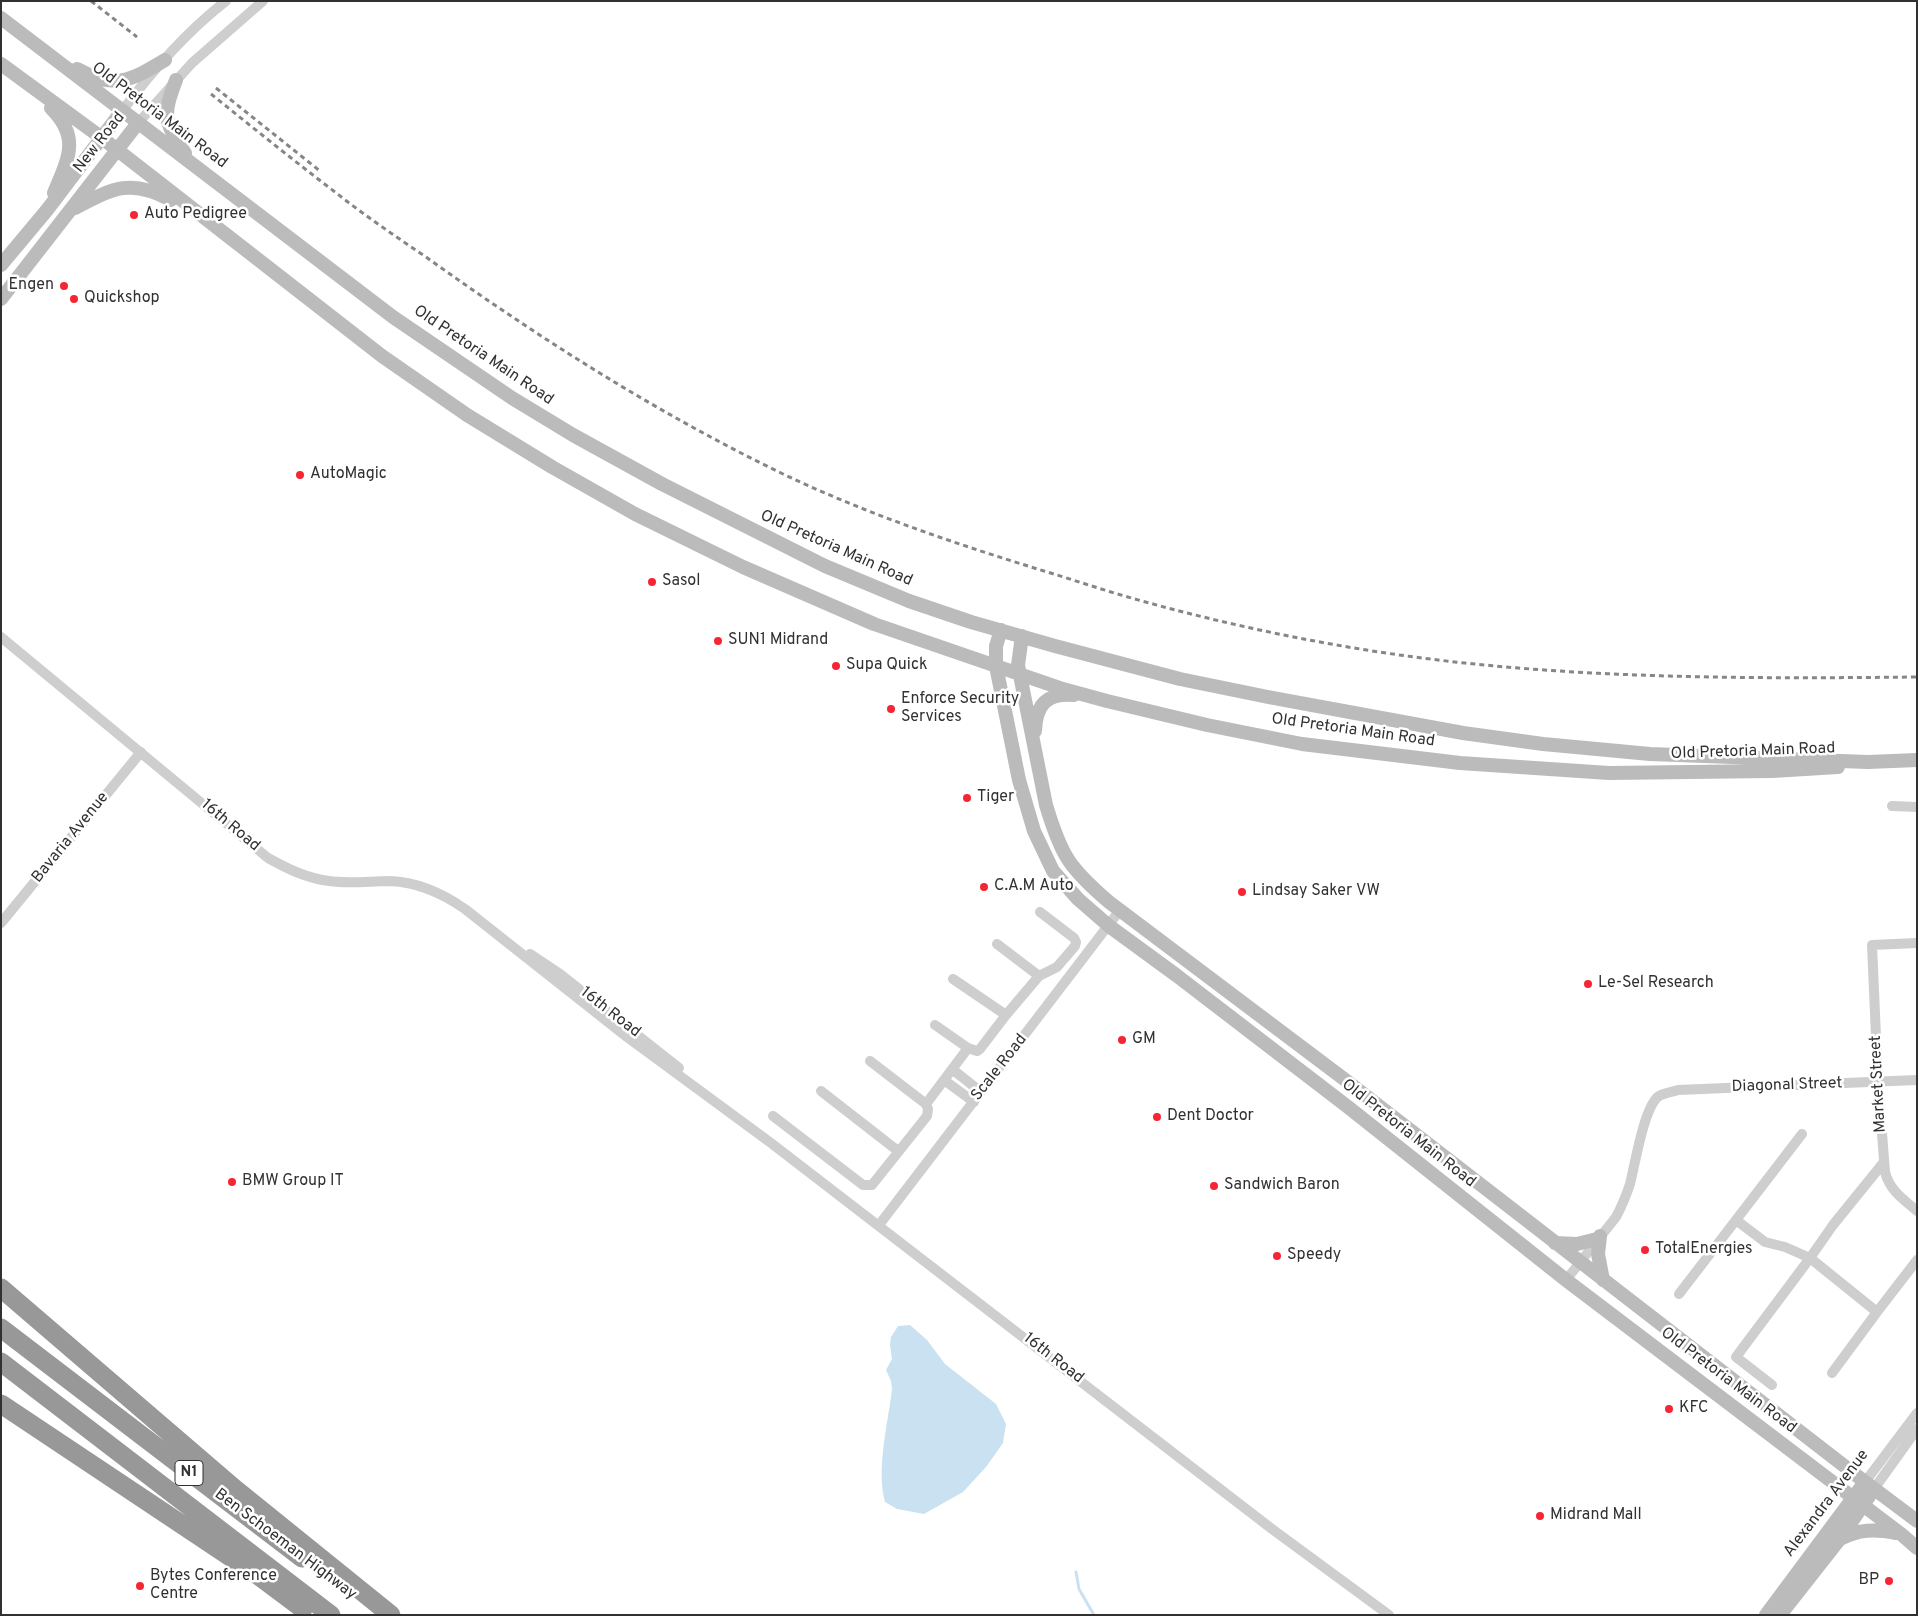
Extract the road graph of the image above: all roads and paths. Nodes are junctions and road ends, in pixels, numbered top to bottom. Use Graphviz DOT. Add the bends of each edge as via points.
graph roads {
  1 [pos="226,1"];
  2 [pos="264,1"];
  3 [pos="1,18"];
  4 [pos="41,50"];
  5 [pos="165,60"];
  6 [pos="1,64"];
  7 [pos="176,80"];
  8 [pos="26,83"];
  9 [pos="122,111"];
  10 [pos="138,123"];
  11 [pos="102,138"];
  12 [pos="117,150"];
  13 [pos="191,162"];
  14 [pos="47,210"];
  15 [pos="70,211"];
  16 [pos="205,219"];
  17 [pos="1,265"];
  18 [pos="1,299"];
  19 [pos="1001,630"];
  20 [pos="1022,636"];
  21 [pos="1,637"];
  22 [pos="996,666"];
  23 [pos="1020,674"];
  24 [pos="1107,701"];
  25 [pos="1034,749"];
  26 [pos="141,752"];
  27 [pos="1917,760"];
  28 [pos="1868,762"];
  29 [pos="1892,806"];
  30 [pos="1917,807"];
  31 [pos="1120,910"];
  32 [pos="1040,912"];
  33 [pos="1,923"];
  34 [pos="1109,926"];
  35 [pos="997,944"];
  36 [pos="1917,944"];
  37 [pos="1039,976"];
  38 [pos="953,979"];
  39 [pos="1006,1015"];
  40 [pos="935,1025"];
  41 [pos="968,1048"];
  42 [pos="870,1061"];
  43 [pos="952,1069"];
  44 [pos="944,1080"];
  45 [pos="1917,1080"];
  46 [pos="1878,1082"];
  47 [pos="821,1090"];
  48 [pos="982,1092"];
  49 [pos="974,1102"];
  50 [pos="926,1104"];
  51 [pos="773,1116"];
  52 [pos="1802,1134"];
  53 [pos="898,1151"];
  54 [pos="1884,1162"];
  55 [pos="1917,1211"];
  56 [pos="1736,1220"];
  57 [pos="879,1225"];
  58 [pos="1598,1238"];
  59 [pos="1555,1243"];
  60 [pos="1810,1258"];
  61 [pos="1917,1260"];
  62 [pos="1580,1263"];
  63 [pos="1566,1280"];
  64 [pos="1603,1280"];
  65 [pos="1,1288"];
  66 [pos="1679,1294"];
  67 [pos="1877,1312"];
  68 [pos="1,1328"];
  69 [pos="1,1362"];
  70 [pos="1832,1373"];
  71 [pos="1772,1386"];
  72 [pos="1,1404"];
  73 [pos="1917,1413"];
  74 [pos="1917,1429"];
  75 [pos="1870,1486"];
  76 [pos="1858,1502"];
  77 [pos="1917,1520"];
  78 [pos="1901,1534"];
  79 [pos="1839,1540"];
  80 [pos="1917,1548"];
  81 [pos="310,1615"];
  82 [pos="332,1615"];
  83 [pos="379,1615"];
  84 [pos="391,1615"];
  85 [pos="1389,1615"];
  86 [pos="1766,1615"];
  87 [pos="1780,1615"];
  1 -- 5 [label="street, New Road"];
  2 -- 7 [label="street, New Road" via="202,53"];
  3 -- 4 [label="main road, Old Pretoria Main Road"];
  4 -- 5 [label="main road" via="85,74 110,82 135,77"];
  4 -- 9 [label="main road, Old Pretoria Main Road"];
  5 -- 9 [label="street, New Road"];
  6 -- 8 [label="main road, Old Pretoria Main Road"];
  7 -- 10 [label="street, New Road"];
  7 -- 13 [label="main road" via="168,107 168,121 174,137"];
  8 -- 11 [label="main road, Old Pretoria Main Road"];
  8 -- 14 [label="main road" via="55,112 69,135 67,160"];
  9 -- 10 [label="main road, Old Pretoria Main Road"];
  9 -- 11 [label="main road, New Road"];
  10 -- 12 [label="main road, New Road"];
  10 -- 13 [label="main road, Old Pretoria Main Road"];
  11 -- 12 [label="main road, Old Pretoria Main Road"];
  11 -- 14 [label="main road, New Road"];
  12 -- 15 [label="main road, New Road"];
  12 -- 16 [label="main road, Old Pretoria Main Road"];
  13 -- 19 [label="main road, Old Pretoria Main Road" via="393,317 573,435 654,480 825,566 909,602"];
  14 -- 17 [label="main road, New Road"];
  15 -- 16 [label="main road" via="105,192 136,188 164,196"];
  15 -- 18 [label="main road, New Road"];
  16 -- 22 [label="main road, Old Pretoria Main Road" via="410,377 574,479 686,539 805,595 901,634"];
  19 -- 20 [label="main road, Old Pretoria Main Road"];
  19 -- 22 [label="main road, Old Pretoria Main Road" via="996,646"];
  20 -- 23 [label="main road, Old Pretoria Main Road" via="1018,661"];
  20 -- 28 [label="main road, Old Pretoria Main Road" via="1096,658 1214,686 1489,737 1640,753"];
  21 -- 26 [label="street, 16th Road"];
  22 -- 23 [label="main road, Old Pretoria Main Road"];
  22 -- 34 [label="main road, Old Pretoria Main Road" via="1019,780 1036,838 1060,880"];
  23 -- 24 [label="main road, Old Pretoria Main Road"];
  23 -- 25 [label="main road, Old Pretoria Main Road"];
  24 -- 25 [label="main road" via="1066,695 1045,701 1036,716"];
  24 -- 28 [label="main road, Old Pretoria Main Road" via="1302,744 1526,769 1685,773 1815,769"];
  25 -- 31 [label="main road, Old Pretoria Main Road" via="1049,818 1061,850 1080,876"];
  26 -- 33 [label="street, Bavaria Avenue"];
  26 -- 57 [label="street, 16th Road" via="268,858 293,872 328,881 390,881 424,887 449,898 581,990 664,1055 717,1102"];
  27 -- 28 [label="main road, Old Pretoria Main Road"];
  29 -- 30 [label="street"];
  31 -- 34 [label="street, Scale Road"];
  31 -- 59 [label="main road, Old Pretoria Main Road"];
  32 -- 37 [label="street" via="1076,942 1057,967"];
  34 -- 48 [label="street, Scale Road"];
  34 -- 63 [label="main road, Old Pretoria Main Road" via="1332,1095"];
  35 -- 37 [label="street"];
  36 -- 46 [label="street, Market Street" via="1872,945"];
  37 -- 39 [label="street"];
  38 -- 39 [label="street"];
  39 -- 41 [label="street" via="980,1049"];
  40 -- 41 [label="street"];
  41 -- 43 [label="street"];
  42 -- 50 [label="street"];
  43 -- 44 [label="street"];
  43 -- 48 [label="street"];
  44 -- 49 [label="street"];
  44 -- 50 [label="street"];
  45 -- 46 [label="street, Diagonal Street"];
  46 -- 54 [label="street, Market Street"];
  46 -- 58 [label="street, Diagonal Street" via="1678,1090 1659,1096 1647,1114 1622,1207"];
  47 -- 53 [label="street"];
  48 -- 49 [label="street, Scale Road"];
  49 -- 57 [label="street, Scale Road"];
  50 -- 53 [label="street" via="928,1116"];
  51 -- 53 [label="street" via="867,1186 872,1185"];
  52 -- 56 [label="street"];
  54 -- 55 [label="street, Market Street" via="1890,1187"];
  54 -- 60 [label="street" via="1832,1225"];
  56 -- 60 [label="street" via="1765,1242"];
  56 -- 66 [label="street"];
  57 -- 85 [label="street, 16th Road"];
  58 -- 59 [label="main road" via="1577,1244"];
  58 -- 62 [label="street"];
  58 -- 64 [label="main road"];
  59 -- 62 [label="main road, Old Pretoria Main Road"];
  60 -- 67 [label="street"];
  60 -- 71 [label="street" via="1736,1357"];
  61 -- 67 [label="street"];
  62 -- 63 [label="street"];
  62 -- 64 [label="main road, Old Pretoria Main Road"];
  63 -- 76 [label="main road, Old Pretoria Main Road"];
  64 -- 75 [label="main road, Old Pretoria Main Road"];
  65 -- 84 [label="highway" via="220,1476"];
  67 -- 70 [label="street"];
  68 -- 83 [label="highway, Ben Schoeman Highway / N1"];
  69 -- 82 [label="highway, Ben Schoeman Highway / N1"];
  72 -- 81 [label="highway" via="256,1574"];
  73 -- 75 [label="street, Alexandra Avenue"];
  74 -- 75 [label="street, Alexandra Avenue"];
  75 -- 76 [label="main road, Alexandra Avenue"];
  75 -- 77 [label="main road, Old Pretoria Main Road"];
  76 -- 78 [label="main road, Old Pretoria Main Road"];
  76 -- 79 [label="main road, Alexandra Avenue"];
  76 -- 86 [label="main road, Alexandra Avenue"];
  78 -- 79 [label="main road" via="1865,1530 1852,1532"];
  78 -- 80 [label="main road, Old Pretoria Main Road"];
  79 -- 87 [label="main road, Alexandra Avenue"];
}
